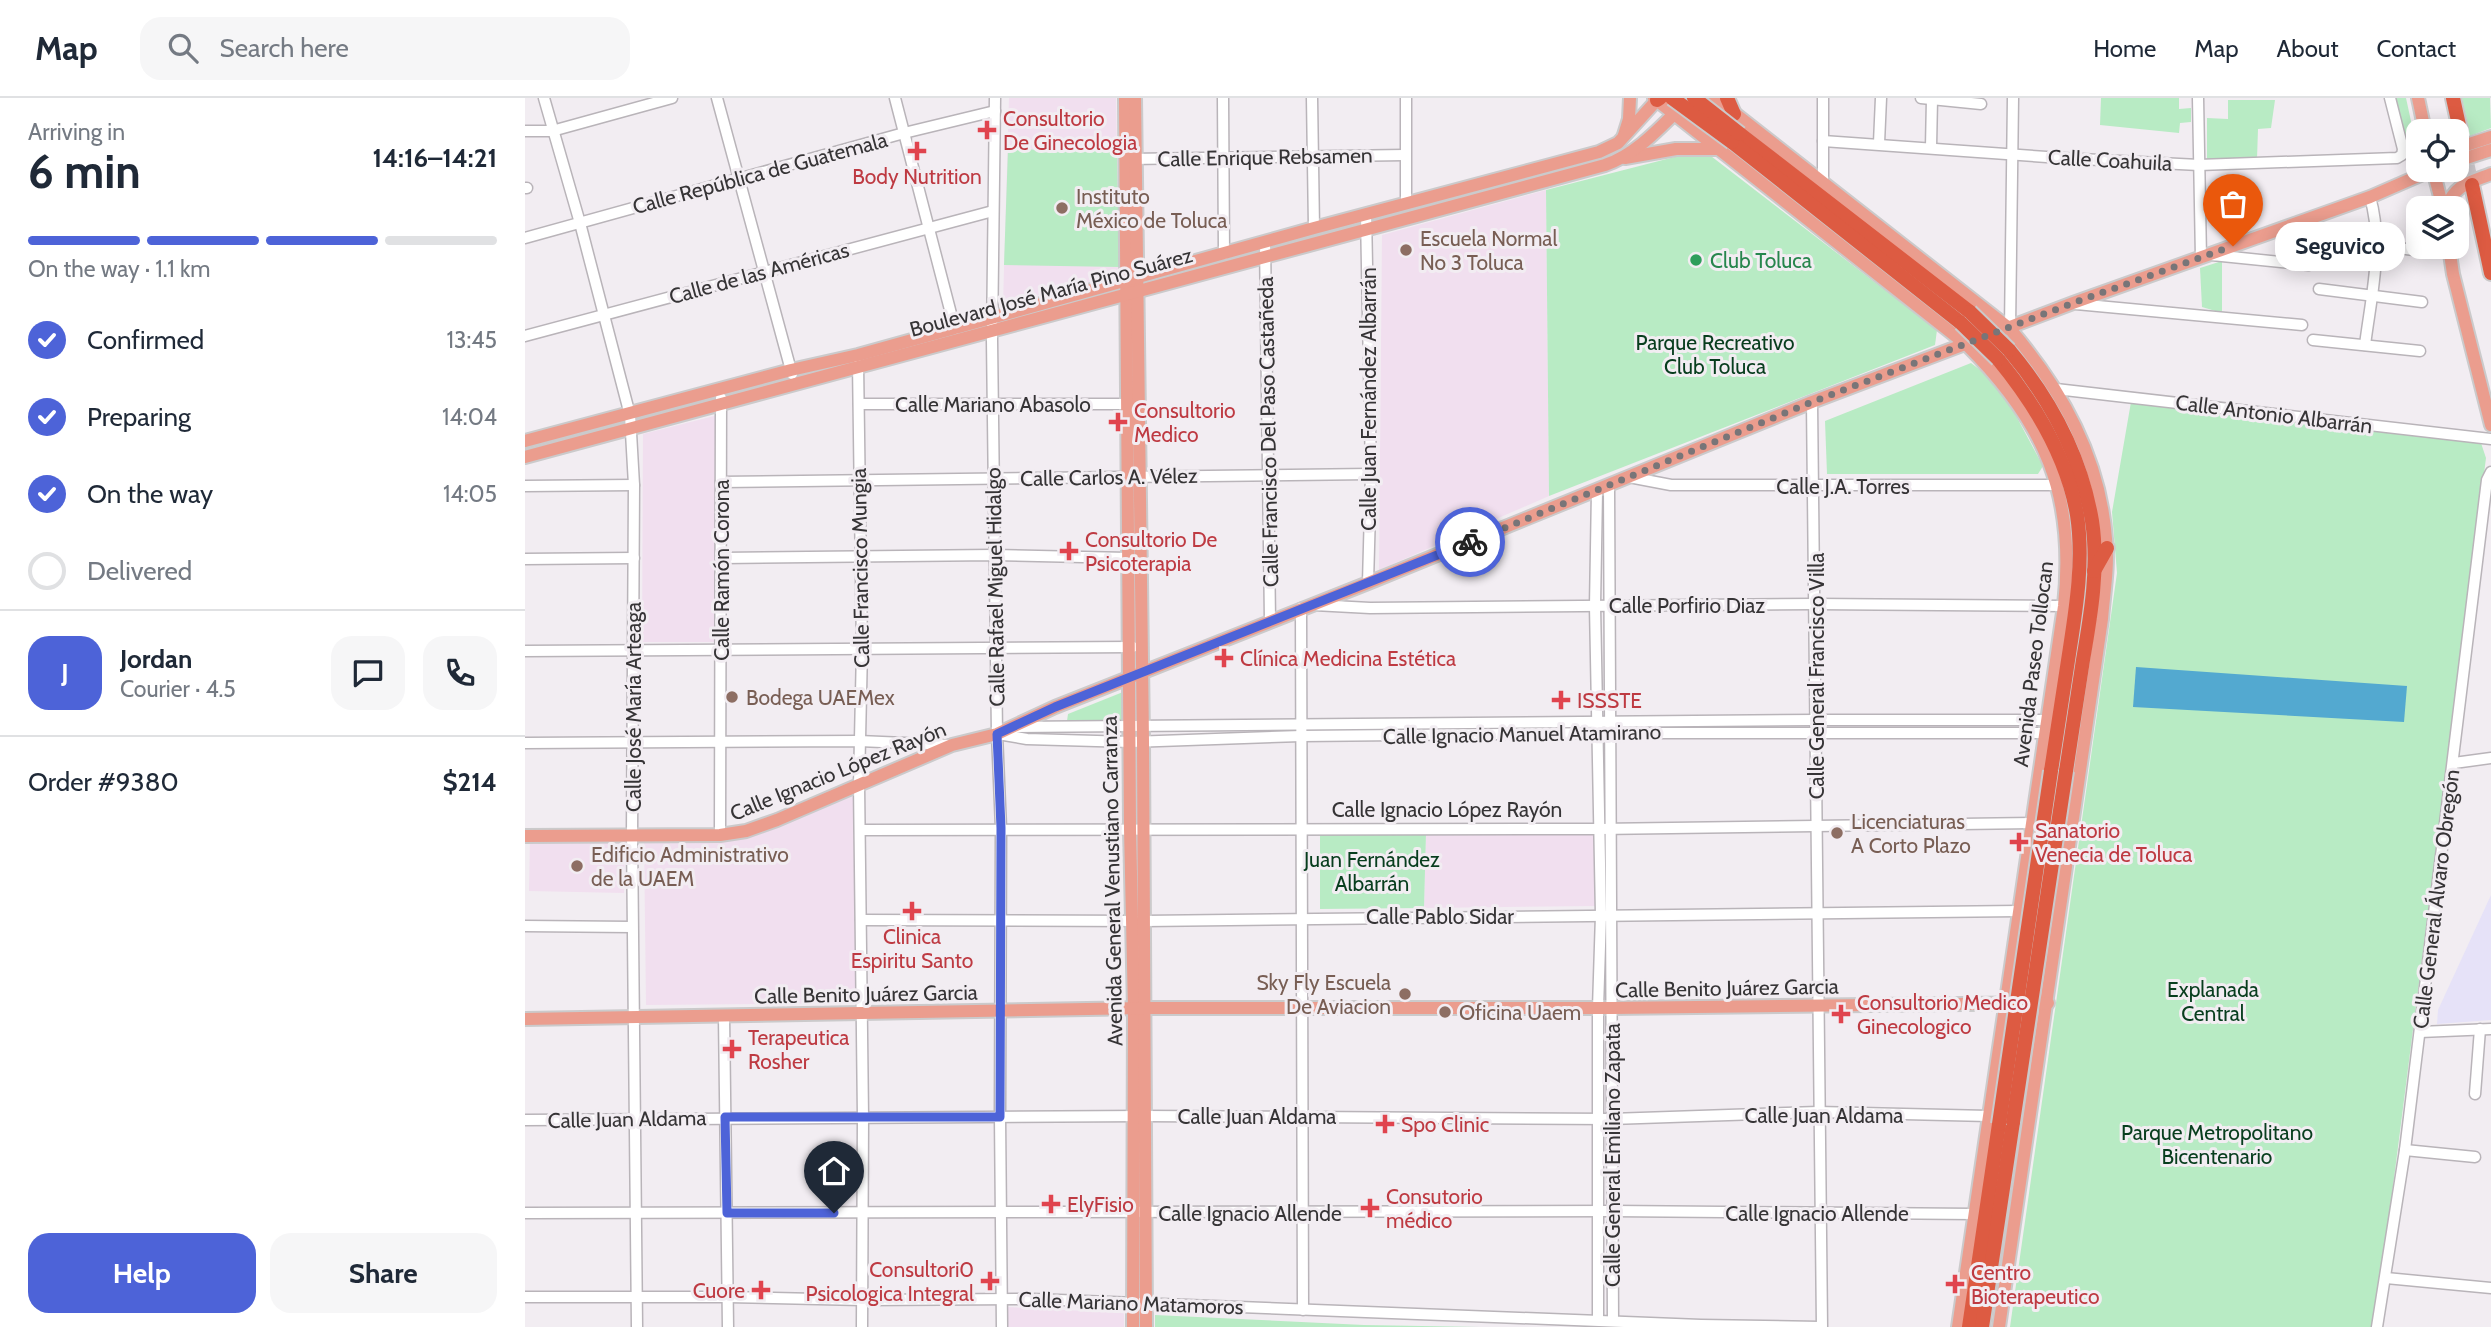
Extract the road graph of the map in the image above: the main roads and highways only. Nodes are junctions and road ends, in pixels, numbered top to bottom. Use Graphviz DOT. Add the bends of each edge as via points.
graph roads {
  1 [pos="1125,98"];
  2 [pos="1135,98"];
  3 [pos="1630,98"];
  4 [pos="1692,98"];
  5 [pos="2418,98"];
  6 [pos="2453,98"];
  7 [pos="1661,99"];
  8 [pos="1725,104"];
  9 [pos="1674,114"];
  10 [pos="2422,119"];
  11 [pos="2458,119"];
  12 [pos="2491,137"];
  13 [pos="1623,138"];
  14 [pos="1736,138"];
  15 [pos="1704,143"];
  16 [pos="2469,144"];
  17 [pos="2491,150"];
  18 [pos="2469,157"];
  19 [pos="1130,159"];
  20 [pos="1621,159"];
  21 [pos="2491,174"];
  22 [pos="2406,182"];
  23 [pos="2472,185"];
  24 [pos="2451,196"];
  25 [pos="2451,259"];
  26 [pos="2491,273"];
  27 [pos="1131,286"];
  28 [pos="992,324"];
  29 [pos="2010,329"];
  30 [pos="1967,345"];
  31 [pos="2003,354"];
  32 [pos="858,361"];
  33 [pos="2491,425"];
  34 [pos="525,441"];
  35 [pos="525,457"];
  36 [pos="1133,475"];
  37 [pos="2092,521"];
  38 [pos="2106,543"];
  39 [pos="2094,573"];
  40 [pos="2064,606"];
  41 [pos="2072,636"];
  42 [pos="1135,647"];
  43 [pos="1142,674"];
  44 [pos="1129,678"];
  45 [pos="1136,726"];
  46 [pos="2059,771"];
  47 [pos="525,836"];
  48 [pos="2006,1002"];
  49 [pos="2047,1003"];
  50 [pos="1139,1009"];
  51 [pos="525,1018"];
  52 [pos="2001,1034"];
  53 [pos="2042,1041"];
  54 [pos="2000,1121"];
  55 [pos="1975,1292"];
  56 [pos="1140,1304"];
  57 [pos="1961,1312"];
  58 [pos="1133,1327"];
  59 [pos="1146,1327"];
  60 [pos="1958,1327"];
  61 [pos="1979,1327"];
  62 [pos="1999,1327"];
  1 -- 19 [label="main road, Avenida General Venustiano Carranza"];
  2 -- 19 [label="main road, Avenida General Venustiano Carranza"];
  3 -- 13 [label="main road"];
  4 -- 9 [label="highway, Boulevard José María Pino Suárez"];
  4 -- 14 [label="highway, Avenida Paseo Tollocan, bridge"];
  5 -- 10 [label="main road"];
  6 -- 11 [label="highway"];
  7 -- 9 [label="main road, Avenida Paseo Tollocan"];
  7 -- 13 [label="main road, Boulevard José María Pino Suárez"];
  7 -- 14 [label="highway, Avenida Paseo Tollocan, bridge"];
  8 -- 15 [label="main road" via="1705,114"];
  8 -- 29 [label="main road"];
  9 -- 15 [label="main road, Avenida Paseo Tollocan"];
  9 -- 20 [label="main road, Boulevard José María Pino Suárez"];
  12 -- 16 [label="main road"];
  13 -- 27 [label="main road, Boulevard José María Pino Suárez" via="1599,152 1265,242"];
  14 -- 31 [label="highway, Avenida Paseo Tollocan, bridge" via="1965,317"];
  15 -- 20 [label="main road"];
  15 -- 30 [label="main road, Avenida Paseo Tollocan" via="1718,149"];
  17 -- 18 [label="main road"];
  19 -- 27 [label="main road, Avenida General Venustiano Carranza"];
  20 -- 27 [label="main road, Boulevard José María Pino Suárez" via="1265,256"];
  21 -- 24 [label="main road" via="2460,186"];
  22 -- 29 [label="main road, Calle Ignacio López Rayón"];
  23 -- 26 [label="highway"];
  25 -- 33 [label="main road"];
  27 -- 28 [label="main road, Boulevard José María Pino Suárez"];
  27 -- 36 [label="main road, Avenida General Venustiano Carranza"];
  27 -- 36 [label="main road, Avenida General Venustiano Carranza" via="1126,404"];
  28 -- 32 [label="main road, Boulevard José María Pino Suárez"];
  28 -- 32 [label="main road, Boulevard José María Pino Suárez" via="955,329"];
  29 -- 30 [label="main road, Calle Ignacio López Rayón"];
  29 -- 38 [label="main road" via="2038,361 2076,426 2099,495"];
  30 -- 40 [label="main road, Avenida Paseo Tollocan" via="2019,404 2057,485 2067,544"];
  30 -- 43 [label="main road, Calle Ignacio López Rayón" via="1812,402"];
  31 -- 37 [label="highway, Avenida Paseo Tollocan" via="2032,378 2065,433"];
  31 -- 41 [label="highway, Avenida Paseo Tollocan" via="2054,444 2077,515 2080,550"];
  32 -- 34 [label="main road, Boulevard José María Pino Suárez" via="791,370"];
  32 -- 35 [label="main road, Boulevard José María Pino Suárez" via="795,384"];
  36 -- 42 [label="main road, Avenida General Venustiano Carranza"];
  36 -- 42 [label="main road, Avenida General Venustiano Carranza" via="1128,558"];
  37 -- 38 [label="highway"];
  37 -- 39 [label="highway, Avenida Paseo Tollocan"];
  38 -- 39 [label="highway"];
  38 -- 49 [label="main road" via="2102,620"];
  39 -- 46 [label="highway, Avenida Paseo Tollocan"];
  40 -- 41 [label="highway"];
  40 -- 48 [label="main road, Avenida Paseo Tollocan"];
  41 -- 46 [label="highway, Avenida Paseo Tollocan"];
  42 -- 43 [label="main road, Avenida General Venustiano Carranza"];
  42 -- 44 [label="main road, Avenida General Venustiano Carranza"];
  43 -- 44 [label="main road, Calle Ignacio López Rayón"];
  43 -- 45 [label="main road, Avenida General Venustiano Carranza"];
  44 -- 45 [label="main road, Avenida General Venustiano Carranza"];
  44 -- 47 [label="main road, Calle Ignacio López Rayón" via="997,734 952,745 777,820 733,834"];
  45 -- 50 [label="main road, Avenida General Venustiano Carranza"];
  46 -- 54 [label="highway, Avenida Paseo Tollocan, bridge"];
  48 -- 49 [label="main road, Calle Benito Juárez Garcia"];
  48 -- 50 [label="main road, Calle Benito Juárez Garcia"];
  48 -- 52 [label="main road, Avenida Paseo Tollocan"];
  49 -- 53 [label="main road"];
  50 -- 51 [label="main road, Calle Benito Juárez Garcia"];
  50 -- 56 [label="main road, Avenida General Venustiano Carranza"];
  52 -- 53 [label="main road" via="2028,1025"];
  52 -- 54 [label="main road, Avenida Paseo Tollocan"];
  53 -- 62 [label="main road"];
  54 -- 55 [label="highway, Avenida Paseo Tollocan"];
  54 -- 57 [label="main road, Avenida Paseo Tollocan" via="1975,1213"];
  54 -- 61 [label="highway, Avenida Paseo Tollocan"];
  55 -- 57 [label="highway"];
  55 -- 61 [label="highway, Avenida Paseo Tollocan"];
  56 -- 58 [label="main road, Avenida General Venustiano Carranza"];
  56 -- 59 [label="main road, Avenida General Venustiano Carranza"];
  57 -- 60 [label="main road, Avenida Paseo Tollocan"];
}
